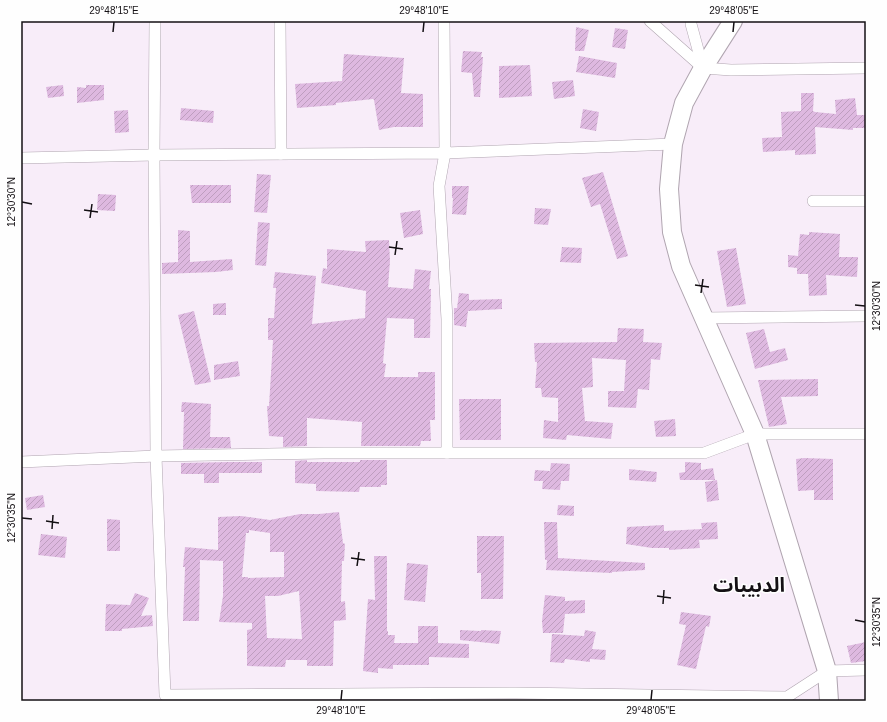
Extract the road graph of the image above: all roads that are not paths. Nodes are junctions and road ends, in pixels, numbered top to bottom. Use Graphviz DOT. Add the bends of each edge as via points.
graph roads {
  1 [pos="155,21"];
  2 [pos="280,21"];
  3 [pos="444,21"];
  4 [pos="650,21"];
  5 [pos="691,21"];
  6 [pos="733,21"];
  7 [pos="704,68"];
  8 [pos="866,68"];
  9 [pos="673,144"];
  10 [pos="445,153"];
  11 [pos="281,154"];
  12 [pos="154,155"];
  13 [pos="21,158"];
  14 [pos="813,201"];
  15 [pos="866,201"];
  16 [pos="866,316"];
  17 [pos="704,318"];
  18 [pos="755,434"];
  19 [pos="866,434"];
  20 [pos="447,453"];
  21 [pos="156,456"];
  22 [pos="21,462"];
  23 [pos="866,670"];
  24 [pos="827,671"];
  25 [pos="829,701"];
  1 -- 12 [label="street"];
  2 -- 11 [label="street"];
  3 -- 10 [label="street"];
  4 -- 7 [label="street"];
  5 -- 7 [label="street"];
  6 -- 7 [label="main road"];
  7 -- 8 [label="street"];
  7 -- 9 [label="main road" via="684,103"];
  9 -- 10 [label="street"];
  9 -- 17 [label="main road" via="669,189 672,232 681,266"];
  10 -- 11 [label="street"];
  10 -- 20 [label="street" via="439,186 447,319"];
  11 -- 12 [label="street"];
  12 -- 13 [label="street"];
  12 -- 21 [label="street"];
  14 -- 15 [label="street"];
  16 -- 17 [label="street"];
  17 -- 18 [label="main road"];
  18 -- 19 [label="street"];
  18 -- 20 [label="street" via="704,453"];
  18 -- 24 [label="main road"];
  20 -- 21 [label="street"];
  21 -- 22 [label="street"];
  21 -- 24 [label="street" via="165,695 516,693 786,698"];
  23 -- 24 [label="street"];
  24 -- 25 [label="main road"];
}
